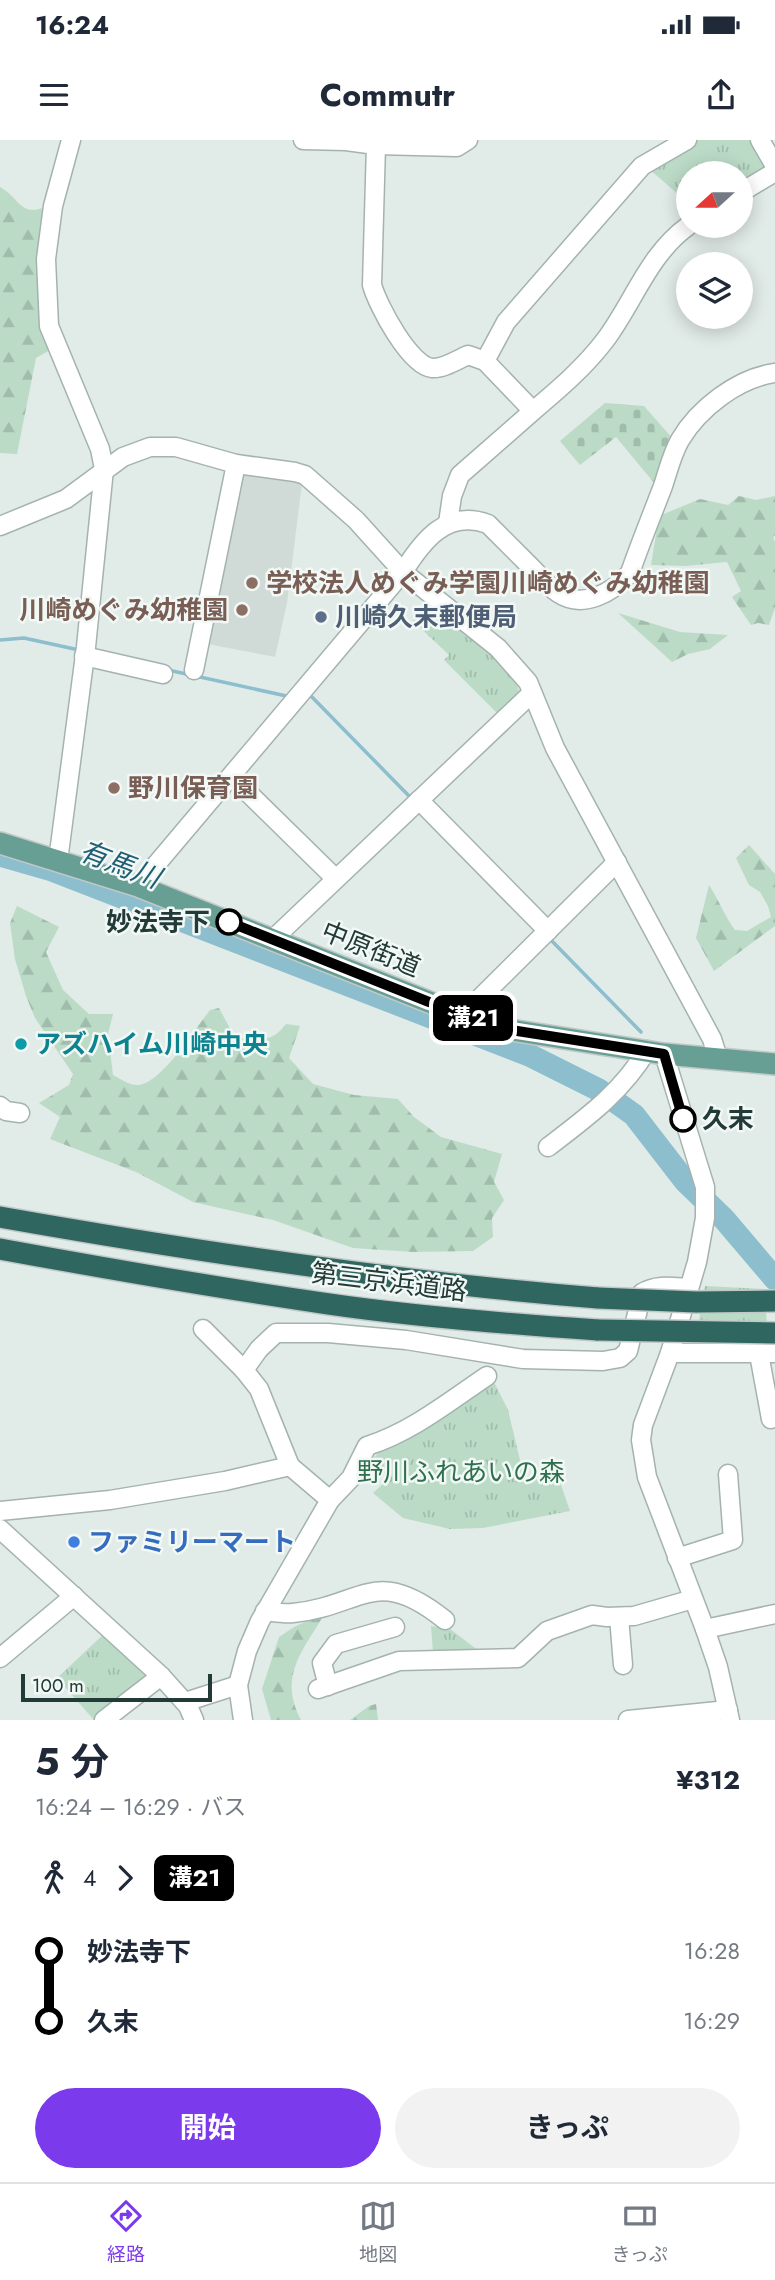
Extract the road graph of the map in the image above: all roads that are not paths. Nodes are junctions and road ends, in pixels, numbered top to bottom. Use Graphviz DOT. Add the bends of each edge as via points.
graph roads {
  1 [pos="72,140"];
  2 [pos="303,140"];
  3 [pos="468,140"];
  4 [pos="687,140"];
  5 [pos="760,140"];
  6 [pos="376,145"];
  7 [pos="775,166"];
  8 [pos="775,172"];
  9 [pos="753,185"];
  10 [pos="676,238"];
  11 [pos="485,361"];
  12 [pos="775,373"];
  13 [pos="533,411"];
  14 [pos="236,464"];
  15 [pos="104,469"];
  16 [pos="447,523"];
  17 [pos="0,526"];
  18 [pos="403,572"];
  19 [pos="84,656"];
  20 [pos="194,670"];
  21 [pos="163,674"];
  22 [pos="532,693"];
  23 [pos="232,777"];
  24 [pos="419,800"];
  25 [pos="0,843"];
  26 [pos="58,861"];
  27 [pos="617,862"];
  28 [pos="336,879"];
  29 [pos="138,886"];
  30 [pos="548,931"];
  31 [pos="272,940"];
  32 [pos="464,1014"];
  33 [pos="656,1052"];
  34 [pos="718,1058"];
  35 [pos="775,1063"];
  36 [pos="0,1106"];
  37 [pos="20,1114"];
  38 [pos="548,1147"];
  39 [pos="0,1217"];
  40 [pos="0,1249"];
  41 [pos="689,1289"];
  42 [pos="775,1301"];
  43 [pos="203,1329"];
  44 [pos="775,1333"];
  45 [pos="670,1353"];
  46 [pos="767,1354"];
  47 [pos="244,1370"];
  48 [pos="487,1376"];
  49 [pos="771,1419"];
  50 [pos="290,1466"];
  51 [pos="728,1474"];
  52 [pos="330,1500"];
  53 [pos="0,1511"];
  54 [pos="0,1529"];
  55 [pos="677,1558"];
  56 [pos="74,1596"];
  57 [pos="693,1599"];
  58 [pos="265,1611"];
  59 [pos="775,1614"];
  60 [pos="619,1617"];
  61 [pos="445,1620"];
  62 [pos="395,1627"];
  63 [pos="705,1629"];
  64 [pos="0,1658"];
  65 [pos="623,1665"];
  66 [pos="162,1676"];
  67 [pos="238,1685"];
  68 [pos="185,1702"];
  69 [pos="729,1715"];
  70 [pos="104,1720"];
  71 [pos="194,1720"];
  72 [pos="243,1720"];
  73 [pos="628,1720"];
  74 [pos="635,1720"];
  1 -- 15 [label="street" via="52,206 46,259 49,326"];
  2 -- 6 [label="street"];
  3 -- 6 [label="street" via="457,147"];
  4 -- 11 [label="street" via="642,166 506,322"];
  5 -- 7 [label="street"];
  6 -- 11 [label="street" via="372,285 376,301 420,363 429,368 468,355"];
  8 -- 9 [label="street"];
  10 -- 13 [label="street" via="654,260 607,338 578,373"];
  11 -- 13 [label="street"];
  12 -- 16 [label="street" via="757,375 738,386 693,423 679,442 630,573 608,592 580,599 559,593 488,524 474,519"];
  13 -- 16 [label="street" via="460,475"];
  14 -- 15 [label="street" via="176,447 150,447"];
  14 -- 18 [label="street" via="305,475 356,520"];
  14 -- 20 [label="street"];
  15 -- 17 [label="street" via="65,499"];
  15 -- 19 [label="street"];
  16 -- 18 [label="street" via="420,545"];
  18 -- 22 [label="street" via="498,648"];
  18 -- 23 [label="street"];
  19 -- 21 [label="street"];
  19 -- 26 [label="street"];
  22 -- 24 [label="street"];
  22 -- 27 [label="street" via="555,748"];
  23 -- 28 [label="street"];
  23 -- 29 [label="street"];
  24 -- 28 [label="street"];
  24 -- 30 [label="street"];
  25 -- 26 [label="main road, 中原街道"];
  26 -- 29 [label="main road, 中原街道"];
  27 -- 30 [label="street"];
  27 -- 34 [label="street"];
  28 -- 31 [label="street"];
  29 -- 31 [label="main road, 中原街道"];
  30 -- 32 [label="street"];
  31 -- 32 [label="main road, 中原街道"];
  32 -- 33 [label="main road, 中原街道" via="511,1030"];
  33 -- 34 [label="main road, 中原街道"];
  33 -- 38 [label="street" via="611,1097"];
  33 -- 41 [label="street" via="705,1187 705,1218"];
  34 -- 35 [label="main road, 中原街道"];
  36 -- 37 [label="street"];
  39 -- 42 [label="highway, 第三京浜道路, bridge" via="338,1271 598,1298"];
  40 -- 44 [label="highway, 第三京浜道路, bridge" via="332,1305 598,1330"];
  41 -- 45 [label="street"];
  41 -- 47 [label="street" via="662,1286 642,1293 628,1351 620,1358 523,1359 406,1340 276,1333"];
  43 -- 47 [label="street"];
  45 -- 46 [label="street"];
  45 -- 55 [label="street" via="641,1440 647,1477"];
  46 -- 49 [label="street"];
  47 -- 50 [label="street" via="259,1389"];
  48 -- 52 [label="street" via="383,1441 367,1446 351,1478"];
  50 -- 52 [label="street"];
  50 -- 53 [label="street" via="110,1500"];
  51 -- 55 [label="street" via="733,1540"];
  52 -- 58 [label="street"];
  54 -- 56 [label="street"];
  55 -- 57 [label="street"];
  56 -- 64 [label="street"];
  56 -- 66 [label="street"];
  57 -- 60 [label="street"];
  57 -- 63 [label="street"];
  58 -- 61 [label="street" via="290,1614 374,1590 414,1598"];
  58 -- 67 [label="street"];
  59 -- 63 [label="street"];
  60 -- 62 [label="street" via="592,1615 548,1632 519,1658 489,1652 399,1661 323,1687 322,1663 336,1644"];
  60 -- 65 [label="street"];
  63 -- 69 [label="street"];
  66 -- 68 [label="street"];
  66 -- 70 [label="street"];
  67 -- 68 [label="street"];
  67 -- 72 [label="street"];
  68 -- 71 [label="street"];
  69 -- 74 [label="street"];
  73 -- 74 [label="street"];
}
